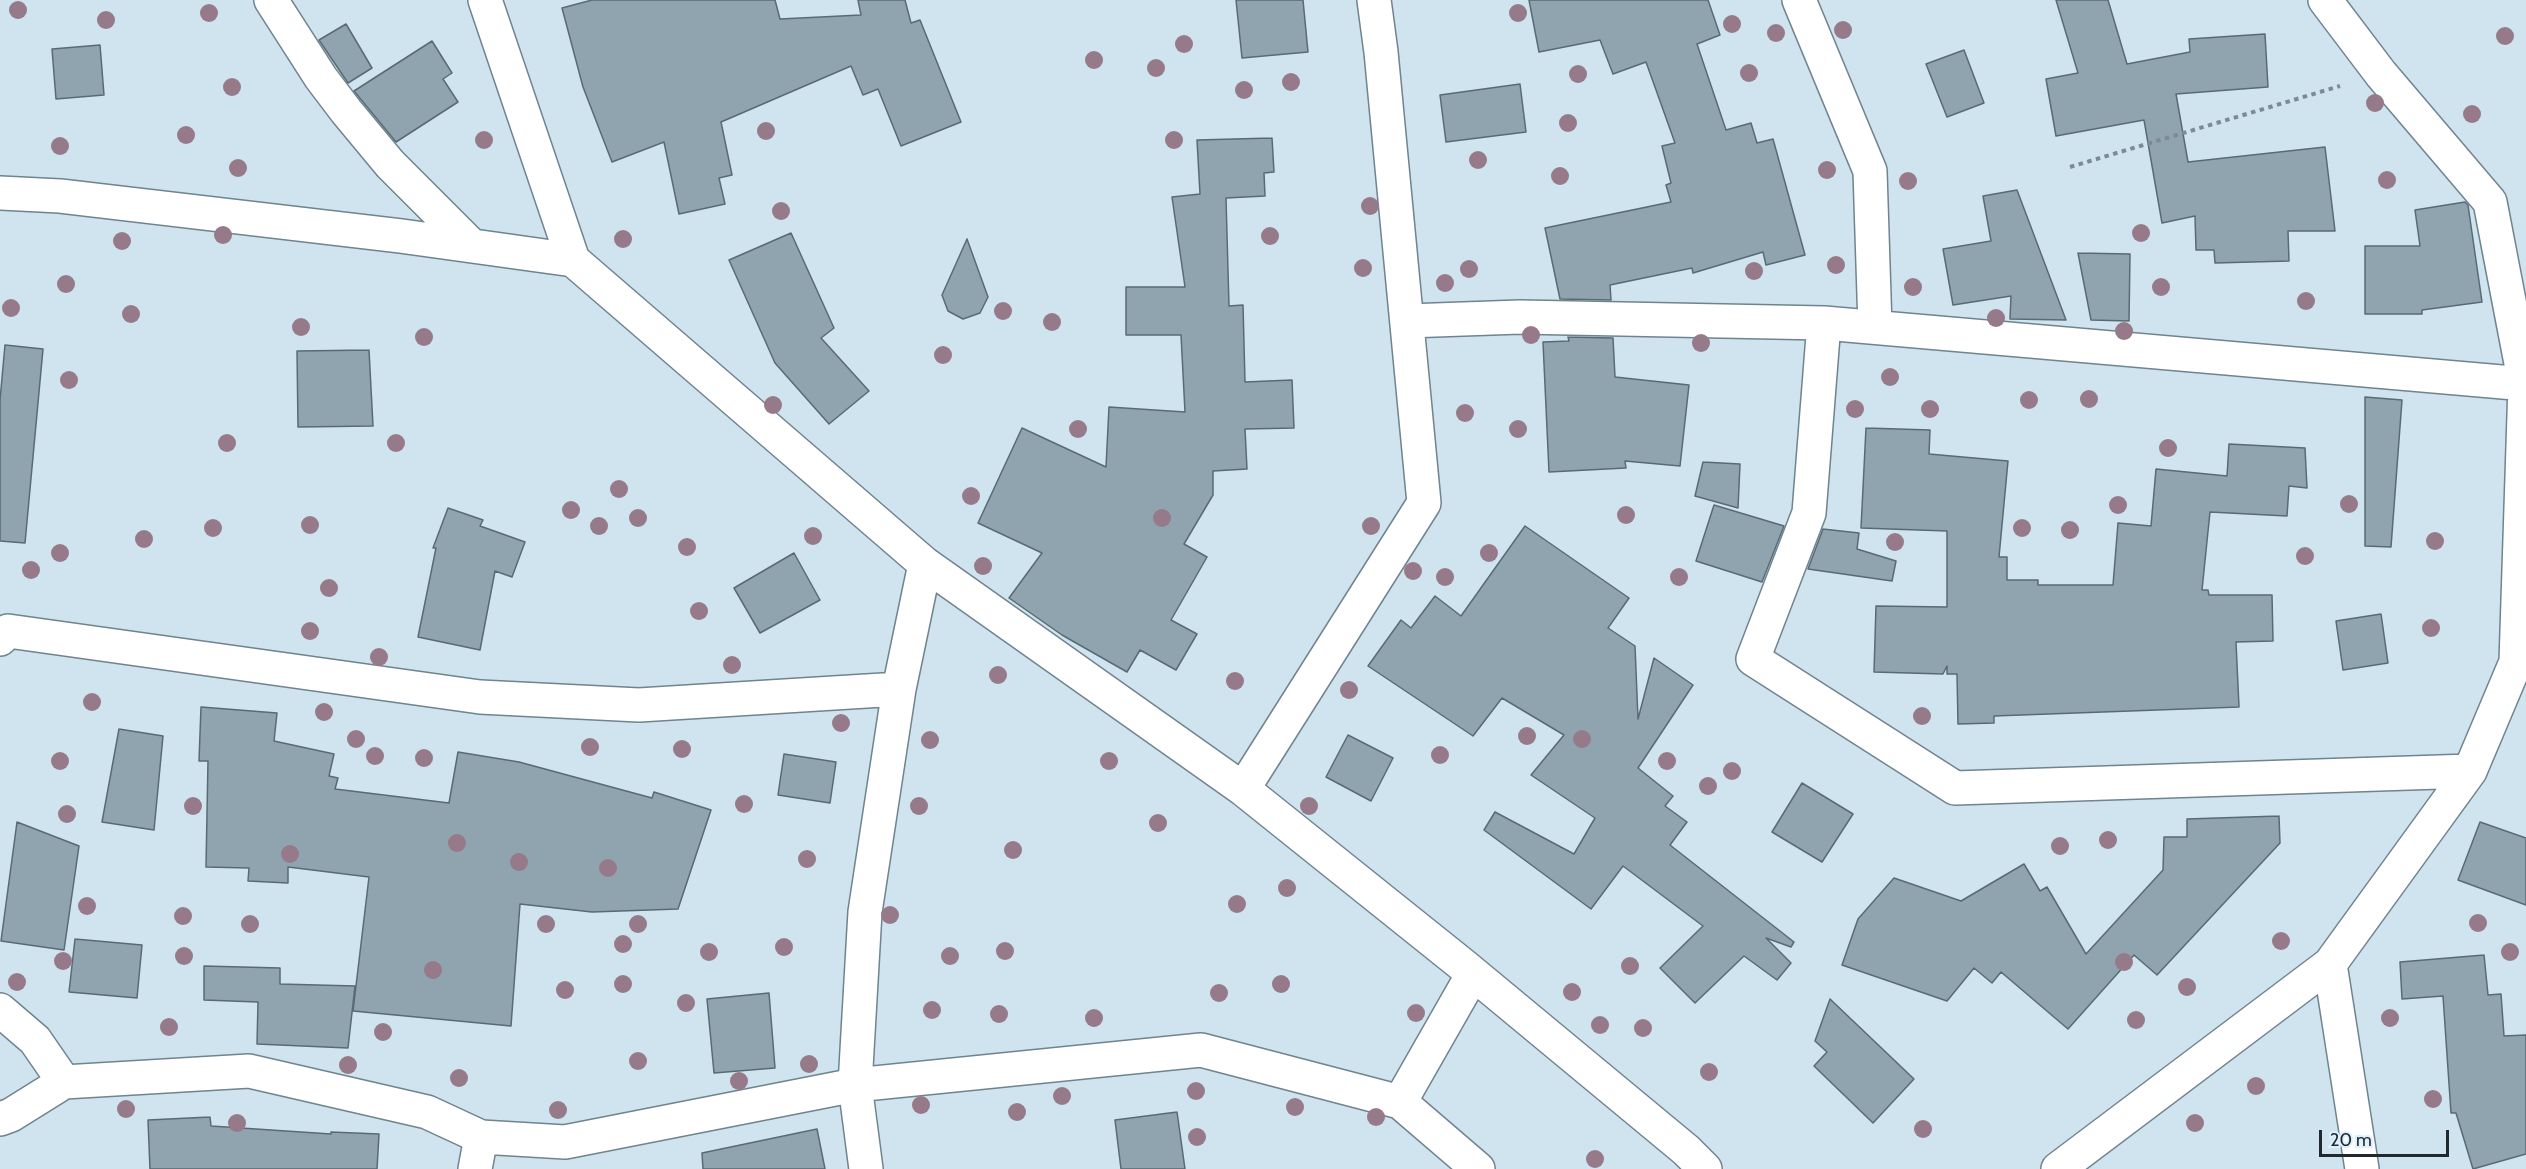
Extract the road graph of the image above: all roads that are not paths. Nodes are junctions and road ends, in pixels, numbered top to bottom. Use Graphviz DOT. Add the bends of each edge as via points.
graph roads {
  1 [pos="271,0"];
  2 [pos="485,0"];
  3 [pos="1374,0"];
  4 [pos="1799,0"];
  5 [pos="2325,0"];
  6 [pos="0,193"];
  7 [pos="472,246"];
  8 [pos="573,260"];
  9 [pos="1407,321"];
  10 [pos="1824,323"];
  11 [pos="1875,327"];
  12 [pos="2526,384"];
  13 [pos="925,564"];
  14 [pos="0,639"];
  15 [pos="899,688"];
  16 [pos="2470,771"];
  17 [pos="1243,789"];
  18 [pos="2330,964"];
  19 [pos="1473,974"];
  20 [pos="0,1010"];
  21 [pos="64,1082"];
  22 [pos="855,1085"];
  23 [pos="1400,1102"];
  24 [pos="0,1119"];
  25 [pos="481,1137"];
  26 [pos="475,1169"];
  27 [pos="866,1169"];
  28 [pos="1479,1169"];
  29 [pos="1705,1169"];
  30 [pos="2058,1169"];
  31 [pos="2362,1169"];
  1 -- 7 [label="street" via="346,111 390,164"];
  2 -- 8 [label="street"];
  3 -- 9 [label="street"];
  4 -- 11 [label="street" via="1870,171"];
  5 -- 12 [label="street" via="2381,74 2490,201"];
  6 -- 7 [label="street" via="60,196"];
  7 -- 8 [label="street"];
  8 -- 13 [label="street"];
  9 -- 10 [label="street" via="1520,317"];
  9 -- 17 [label="street" via="1424,503"];
  10 -- 11 [label="street"];
  10 -- 16 [label="street" via="1809,513 1753,659 1955,788"];
  11 -- 12 [label="street"];
  12 -- 16 [label="street" via="2516,662"];
  13 -- 15 [label="street"];
  13 -- 17 [label="street"];
  14 -- 15 [label="street" via="8,631 480,697 639,705"];
  15 -- 22 [label="street" via="865,912"];
  16 -- 18 [label="street"];
  17 -- 19 [label="street"];
  18 -- 30 [label="street"];
  18 -- 31 [label="street"];
  19 -- 23 [label="street"];
  19 -- 29 [label="street"];
  20 -- 21 [label="street" via="35,1040"];
  21 -- 24 [label="street"];
  21 -- 25 [label="street" via="249,1071 427,1112"];
  22 -- 23 [label="street" via="1201,1050"];
  22 -- 25 [label="street" via="565,1142"];
  22 -- 27 [label="street"];
  23 -- 28 [label="street"];
  25 -- 26 [label="street"];
}
